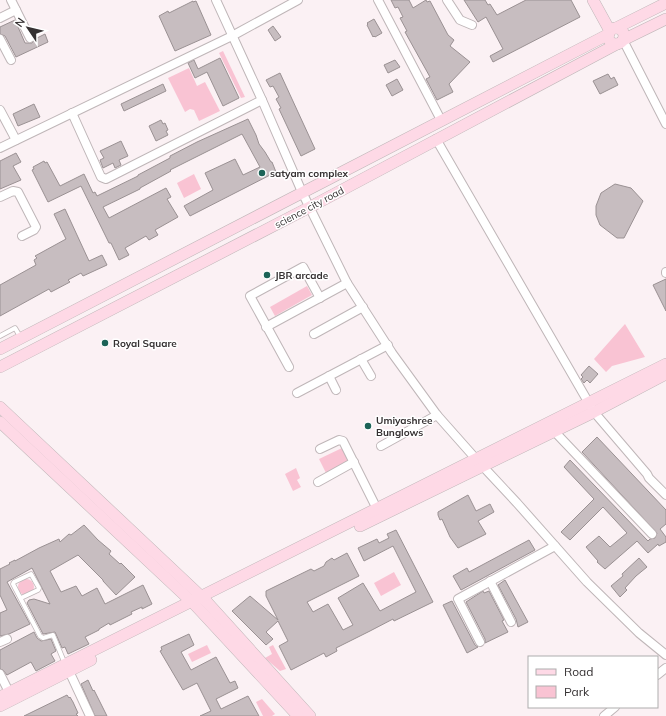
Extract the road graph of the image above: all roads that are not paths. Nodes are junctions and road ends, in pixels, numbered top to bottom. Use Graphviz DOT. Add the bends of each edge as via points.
graph roads {
  1 [pos="11,0"];
  2 [pos="216,0"];
  3 [pos="298,0"];
  4 [pos="378,0"];
  5 [pos="448,0"];
  6 [pos="593,0"];
  7 [pos="666,3"];
  8 [pos="16,10"];
  9 [pos="0,18"];
  10 [pos="666,19"];
  11 [pos="472,26"];
  12 [pos="612,31"];
  13 [pos="232,36"];
  14 [pos="30,38"];
  15 [pos="0,39"];
  16 [pos="620,42"];
  17 [pos="11,60"];
  18 [pos="262,100"];
  19 [pos="0,110"];
  20 [pos="72,113"];
  21 [pos="441,120"];
  22 [pos="666,124"];
  23 [pos="436,139"];
  24 [pos="16,140"];
  25 [pos="0,148"];
  26 [pos="302,192"];
  27 [pos="0,197"];
  28 [pos="310,207"];
  29 [pos="22,236"];
  30 [pos="347,282"];
  31 [pos="320,298"];
  32 [pos="363,307"];
  33 [pos="266,327"];
  34 [pos="314,334"];
  35 [pos="0,336"];
  36 [pos="21,338"];
  37 [pos="388,345"];
  38 [pos="0,349"];
  39 [pos="361,359"];
  40 [pos="666,364"];
  41 [pos="0,367"];
  42 [pos="289,367"];
  43 [pos="666,374"];
  44 [pos="329,376"];
  45 [pos="371,376"];
  46 [pos="336,390"];
  47 [pos="297,393"];
  48 [pos="0,406"];
  49 [pos="591,407"];
  50 [pos="437,415"];
  51 [pos="0,422"];
  52 [pos="554,431"];
  53 [pos="381,446"];
  54 [pos="320,448"];
  55 [pos="354,462"];
  56 [pos="480,463"];
  57 [pos="318,482"];
  58 [pos="666,496"];
  59 [pos="377,509"];
  60 [pos="652,534"];
  61 [pos="554,546"];
  62 [pos="490,581"];
  63 [pos="20,598"];
  64 [pos="198,601"];
  65 [pos="511,622"];
  66 [pos="480,642"];
  67 [pos="666,655"];
  68 [pos="67,668"];
  69 [pos="666,668"];
  70 [pos="0,674"];
  71 [pos="658,674"];
  72 [pos="5,695"];
  73 [pos="0,706"];
  74 [pos="614,708"];
  75 [pos="90,716"];
  76 [pos="298,716"];
  77 [pos="310,716"];
  78 [pos="604,716"];
  1 -- 8 [label="street"];
  2 -- 13 [label="street"];
  3 -- 13 [label="street"];
  4 -- 21 [label="street"];
  5 -- 11 [label="street" via="460,20"];
  6 -- 12 [label="street"];
  7 -- 12 [label="street"];
  8 -- 9 [label="street"];
  8 -- 14 [label="street"];
  10 -- 16 [label="street, science city road"];
  12 -- 16 [label="street" via="610,41"];
  12 -- 21 [label="street"];
  13 -- 18 [label="street"];
  13 -- 20 [label="street"];
  15 -- 17 [label="street"];
  16 -- 22 [label="street"];
  16 -- 23 [label="street, science city road"];
  18 -- 20 [label="street" via="106,180 101,176"];
  18 -- 26 [label="street"];
  19 -- 24 [label="street"];
  20 -- 24 [label="street"];
  21 -- 26 [label="street"];
  23 -- 28 [label="street, science city road"];
  23 -- 49 [label="street"];
  24 -- 25 [label="street"];
  26 -- 28 [label="street"];
  26 -- 36 [label="street"];
  27 -- 29 [label="street" via="13,191 18,192 36,227"];
  28 -- 30 [label="street"];
  28 -- 41 [label="street, science city road"];
  30 -- 31 [label="street"];
  30 -- 32 [label="street"];
  31 -- 33 [label="street"];
  31 -- 33 [label="street" via="303,266 250,296"];
  32 -- 34 [label="street"];
  32 -- 37 [label="street"];
  33 -- 42 [label="street"];
  35 -- 36 [label="lane" via="15,328"];
  36 -- 38 [label="street"];
  37 -- 39 [label="street"];
  37 -- 50 [label="street"];
  39 -- 44 [label="street"];
  39 -- 45 [label="street"];
  40 -- 49 [label="street"];
  43 -- 49 [label="street"];
  44 -- 46 [label="street"];
  44 -- 47 [label="street"];
  48 -- 64 [label="street"];
  49 -- 52 [label="street"];
  49 -- 56 [label="street"];
  49 -- 58 [label="street"];
  50 -- 53 [label="street"];
  50 -- 56 [label="street"];
  51 -- 64 [label="street"];
  52 -- 56 [label="street"];
  52 -- 60 [label="street"];
  54 -- 55 [label="street" via="341,440"];
  55 -- 57 [label="street"];
  55 -- 59 [label="street"];
  56 -- 59 [label="street"];
  56 -- 61 [label="street"];
  56 -- 64 [label="street"];
  59 -- 64 [label="street"];
  61 -- 62 [label="street"];
  61 -- 67 [label="street" via="639,633"];
  62 -- 65 [label="street"];
  62 -- 66 [label="street" via="458,600"];
  63 -- 63 [label="lane" via="13,584 31,574 39,588"];
  63 -- 68 [label="lane" via="40,636 43,638 53,635"];
  64 -- 68 [label="street"];
  64 -- 76 [label="street"];
  64 -- 77 [label="street"];
  68 -- 72 [label="street"];
  68 -- 73 [label="street"];
  68 -- 75 [label="street"];
  69 -- 71 [label="street"];
  70 -- 72 [label="street"];
  74 -- 78 [label="street"];
}
